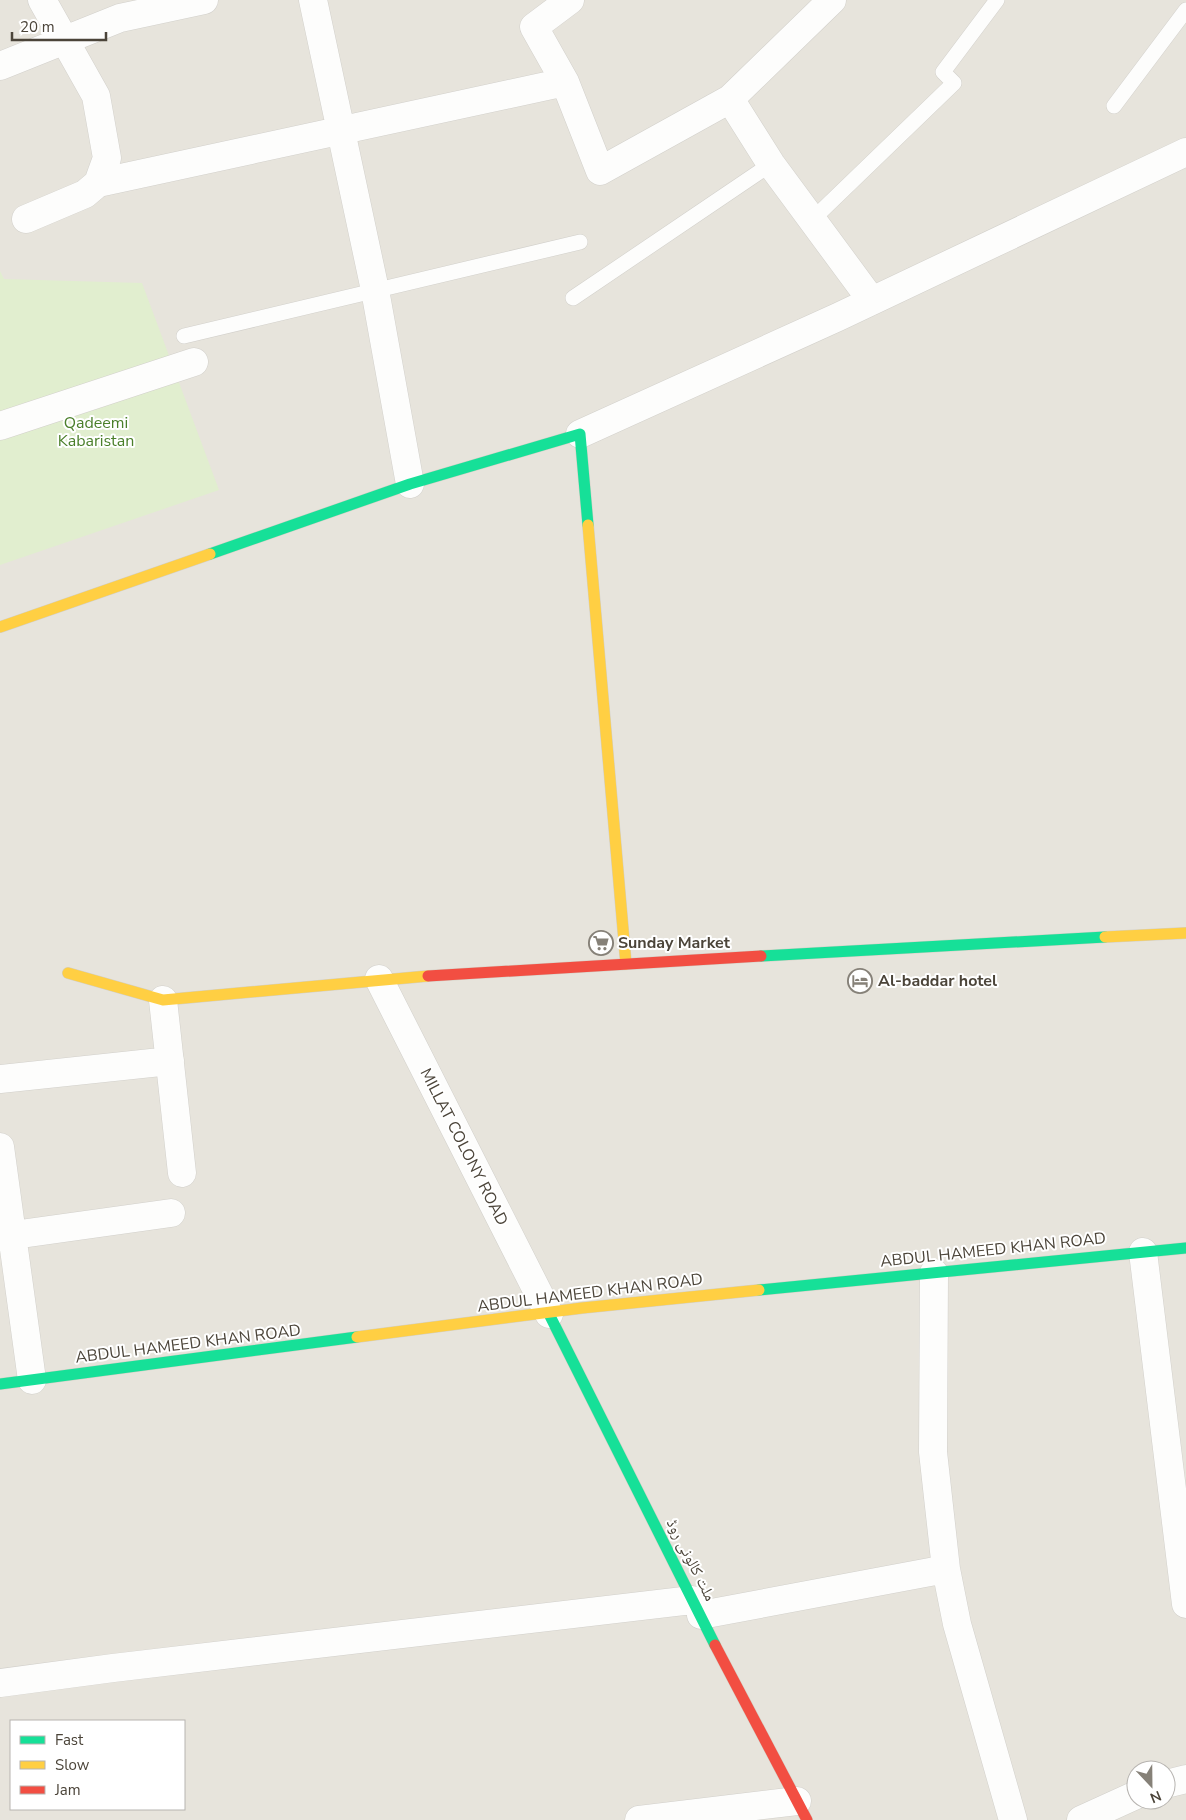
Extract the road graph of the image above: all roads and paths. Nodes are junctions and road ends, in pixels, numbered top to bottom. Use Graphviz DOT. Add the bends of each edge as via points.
graph roads {
  1 [pos="42,0"];
  2 [pos="204,0"];
  3 [pos="313,0"];
  4 [pos="570,0"];
  5 [pos="832,0"];
  6 [pos="997,0"];
  7 [pos="544,8"];
  8 [pos="1186,10"];
  9 [pos="64,40"];
  10 [pos="0,66"];
  11 [pos="565,82"];
  12 [pos="730,99"];
  13 [pos="1114,106"];
  14 [pos="341,131"];
  15 [pos="1186,152"];
  16 [pos="771,164"];
  17 [pos="98,183"];
  18 [pos="26,219"];
  19 [pos="812,220"];
  20 [pos="580,242"];
  21 [pos="375,290"];
  22 [pos="573,298"];
  23 [pos="872,301"];
  24 [pos="184,336"];
  25 [pos="194,362"];
  26 [pos="0,426"];
  27 [pos="580,434"];
  28 [pos="410,484"];
  29 [pos="0,627"];
  30 [pos="1186,933"];
  31 [pos="626,964"];
  32 [pos="68,973"];
  33 [pos="379,979"];
  34 [pos="163,1000"];
  35 [pos="170,1061"];
  36 [pos="0,1079"];
  37 [pos="0,1147"];
  38 [pos="182,1173"];
  39 [pos="171,1213"];
  40 [pos="6,1236"];
  41 [pos="1186,1248"];
  42 [pos="1143,1252"];
  43 [pos="934,1273"];
  44 [pos="549,1314"];
  45 [pos="32,1380"];
  46 [pos="0,1384"];
  47 [pos="946,1569"];
  48 [pos="1186,1604"];
  49 [pos="697,1607"];
  50 [pos="0,1683"];
  51 [pos="1126,1800"];
  52 [pos="802,1810"];
  53 [pos="639,1820"];
  54 [pos="1013,1820"];
  55 [pos="1081,1820"];
  1 -- 9 [label="street"];
  2 -- 9 [label="street" via="120,18"];
  3 -- 14 [label="street"];
  4 -- 7 [label="street"];
  5 -- 12 [label="street"];
  6 -- 19 [label="lane" via="943,72 954,83"];
  7 -- 11 [label="street" via="534,27"];
  8 -- 13 [label="lane"];
  9 -- 10 [label="street"];
  9 -- 17 [label="street" via="96,96 107,158"];
  11 -- 12 [label="street" via="600,172"];
  11 -- 14 [label="street"];
  12 -- 16 [label="street"];
  14 -- 17 [label="street"];
  14 -- 21 [label="street"];
  15 -- 23 [label="street"];
  16 -- 19 [label="street"];
  16 -- 22 [label="lane"];
  17 -- 18 [label="street" via="85,194"];
  19 -- 23 [label="street"];
  20 -- 21 [label="lane"];
  21 -- 24 [label="lane"];
  21 -- 28 [label="street"];
  23 -- 27 [label="street"];
  25 -- 26 [label="street"];
  27 -- 28 [label="street"];
  27 -- 31 [label="street"];
  28 -- 29 [label="street"];
  30 -- 31 [label="street"];
  31 -- 33 [label="street"];
  32 -- 34 [label="street"];
  33 -- 34 [label="street"];
  33 -- 44 [label="street, MILLAT COLONY ROAD"];
  34 -- 35 [label="street"];
  35 -- 36 [label="street"];
  35 -- 38 [label="street"];
  37 -- 40 [label="street"];
  39 -- 40 [label="street"];
  40 -- 45 [label="street"];
  41 -- 42 [label="street, ABDUL HAMEED KHAN ROAD"];
  42 -- 43 [label="street, ABDUL HAMEED KHAN ROAD"];
  42 -- 48 [label="street"];
  43 -- 44 [label="street, ABDUL HAMEED KHAN ROAD"];
  43 -- 47 [label="street" via="933,1452"];
  44 -- 45 [label="street, ABDUL HAMEED KHAN ROAD"];
  44 -- 49 [label="street, ملت کالونی روڈ"];
  45 -- 46 [label="street, ABDUL HAMEED KHAN ROAD"];
  47 -- 49 [label="street"];
  47 -- 54 [label="street" via="957,1624"];
  49 -- 50 [label="street" via="132,1665"];
  49 -- 52 [label="street, ملت کالونی روڈ"];
  51 -- 55 [label="street"];
  52 -- 53 [label="street"];
}
